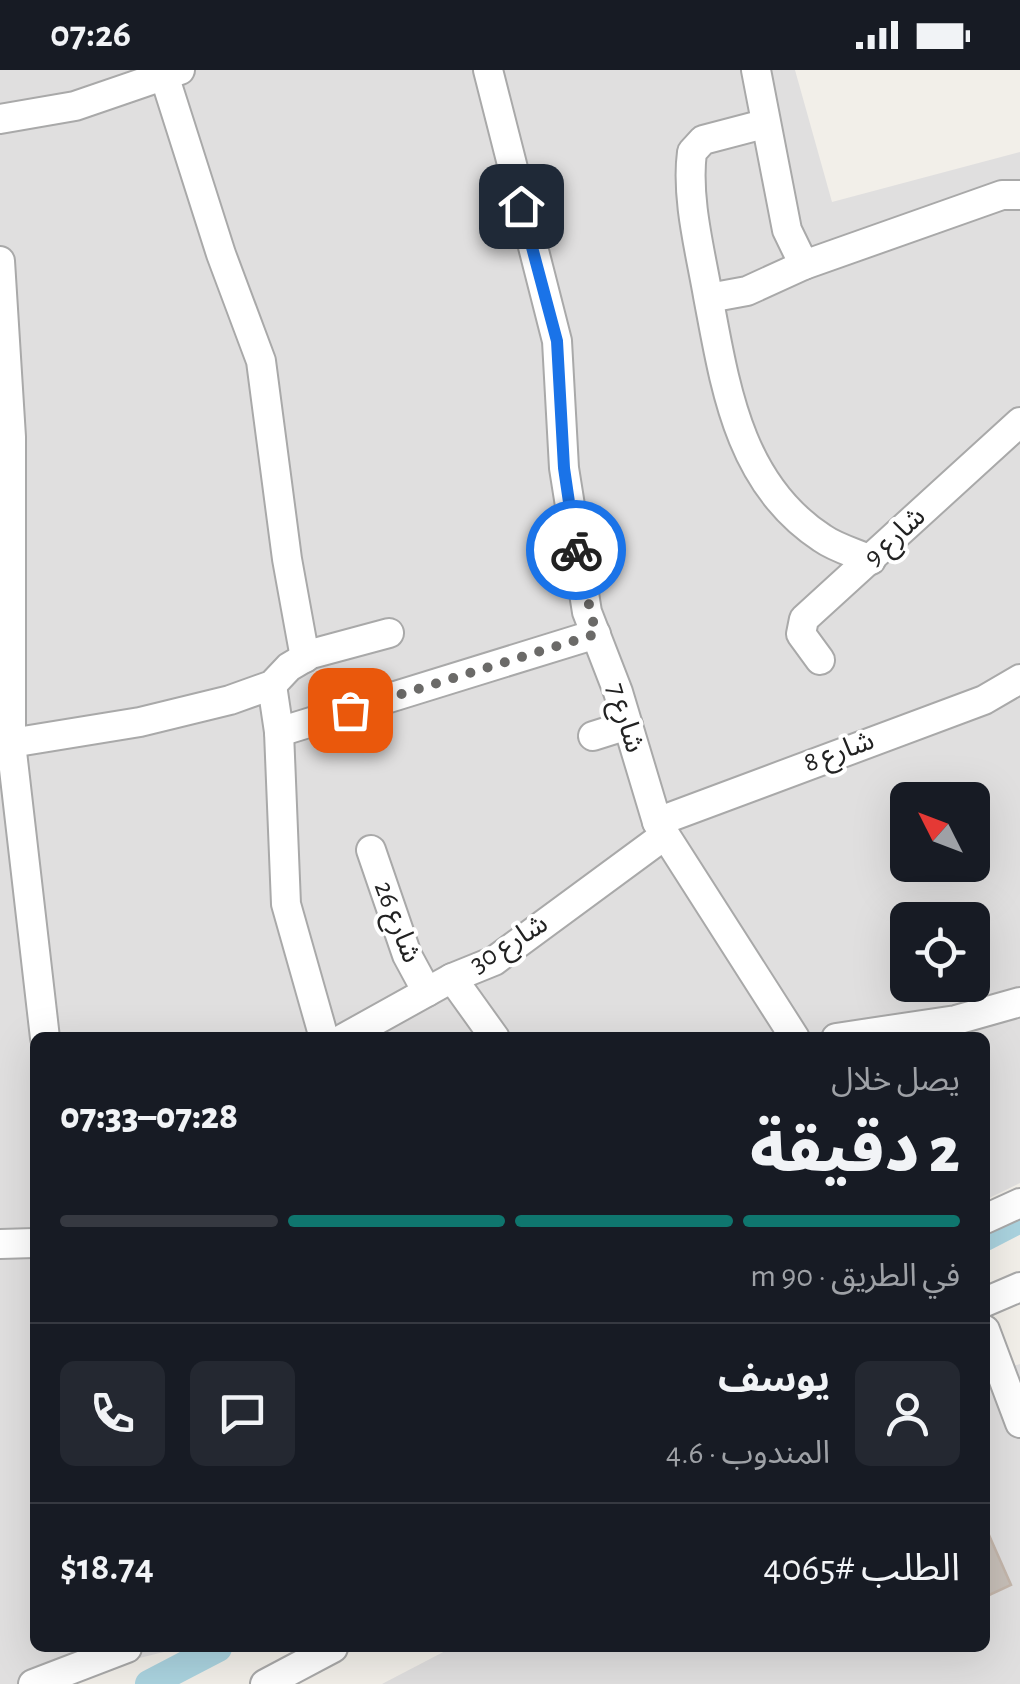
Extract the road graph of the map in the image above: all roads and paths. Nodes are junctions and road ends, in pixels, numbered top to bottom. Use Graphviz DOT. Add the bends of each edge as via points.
graph roads {
  1 [pos="488,70"];
  2 [pos="756,70"];
  3 [pos="173,74"];
  4 [pos="0,118"];
  5 [pos="764,124"];
  6 [pos="1020,195"];
  7 [pos="0,261"];
  8 [pos="804,265"];
  9 [pos="709,298"];
  10 [pos="1020,422"];
  11 [pos="871,560"];
  12 [pos="388,633"];
  13 [pos="596,634"];
  14 [pos="305,658"];
  15 [pos="820,660"];
  16 [pos="1020,680"];
  17 [pos="272,685"];
  18 [pos="628,725"];
  19 [pos="279,732"];
  20 [pos="593,736"];
  21 [pos="11,743"];
  22 [pos="7,785"];
  23 [pos="661,829"];
  24 [pos="370,850"];
  25 [pos="439,985"];
  26 [pos="1020,1002"];
  27 [pos="44,1032"];
  28 [pos="322,1032"];
  29 [pos="355,1032"];
  30 [pos="489,1032"];
  31 [pos="791,1032"];
  32 [pos="876,1032"];
  33 [pos="1020,1203"];
  34 [pos="990,1217"];
  35 [pos="30,1243"];
  36 [pos="0,1244"];
  37 [pos="1020,1287"];
  38 [pos="990,1300"];
  39 [pos="990,1343"];
  40 [pos="1020,1422"];
  41 [pos="119,1652"];
  42 [pos="326,1652"];
  43 [pos="92,1665"];
  44 [pos="33,1684"];
  45 [pos="265,1684"];
  1 -- 13 [label="street, شارع 7" via="557,341 572,531"];
  2 -- 5 [label="street"];
  3 -- 4 [label="street" via="75,106"];
  3 -- 14 [label="street" via="214,235 262,361"];
  5 -- 8 [label="street" via="787,230"];
  5 -- 9 [label="street" via="704,140 692,152"];
  6 -- 8 [label="street" via="1002,195"];
  7 -- 21 [label="street" via="11,437"];
  8 -- 9 [label="street" via="746,291"];
  9 -- 11 [label="street" via="723,382 758,471 822,539"];
  10 -- 11 [label="street, شارع 9"];
  11 -- 15 [label="street, شارع 9" via="800,624"];
  12 -- 14 [label="street"];
  13 -- 18 [label="street, شارع 7"];
  13 -- 19 [label="street"];
  14 -- 17 [label="street"];
  16 -- 23 [label="street, شارع 8"];
  17 -- 19 [label="street"];
  17 -- 21 [label="street" via="140,722"];
  18 -- 20 [label="street"];
  18 -- 23 [label="street, شارع 7"];
  19 -- 28 [label="street" via="286,904"];
  21 -- 22 [label="street"];
  22 -- 27 [label="street"];
  23 -- 25 [label="street, شارع 30" via="494,961"];
  23 -- 31 [label="street, شارع 7"];
  24 -- 25 [label="street, شارع 26" via="406,955"];
  25 -- 29 [label="street, شارع 30"];
  25 -- 30 [label="street, شارع 26"];
  26 -- 32 [label="street"];
  33 -- 34 [label="street"];
  35 -- 36 [label="street"];
  37 -- 38 [label="street"];
  39 -- 40 [label="street"];
  41 -- 43 [label="street"];
  42 -- 45 [label="street"];
  43 -- 44 [label="street"];
}
